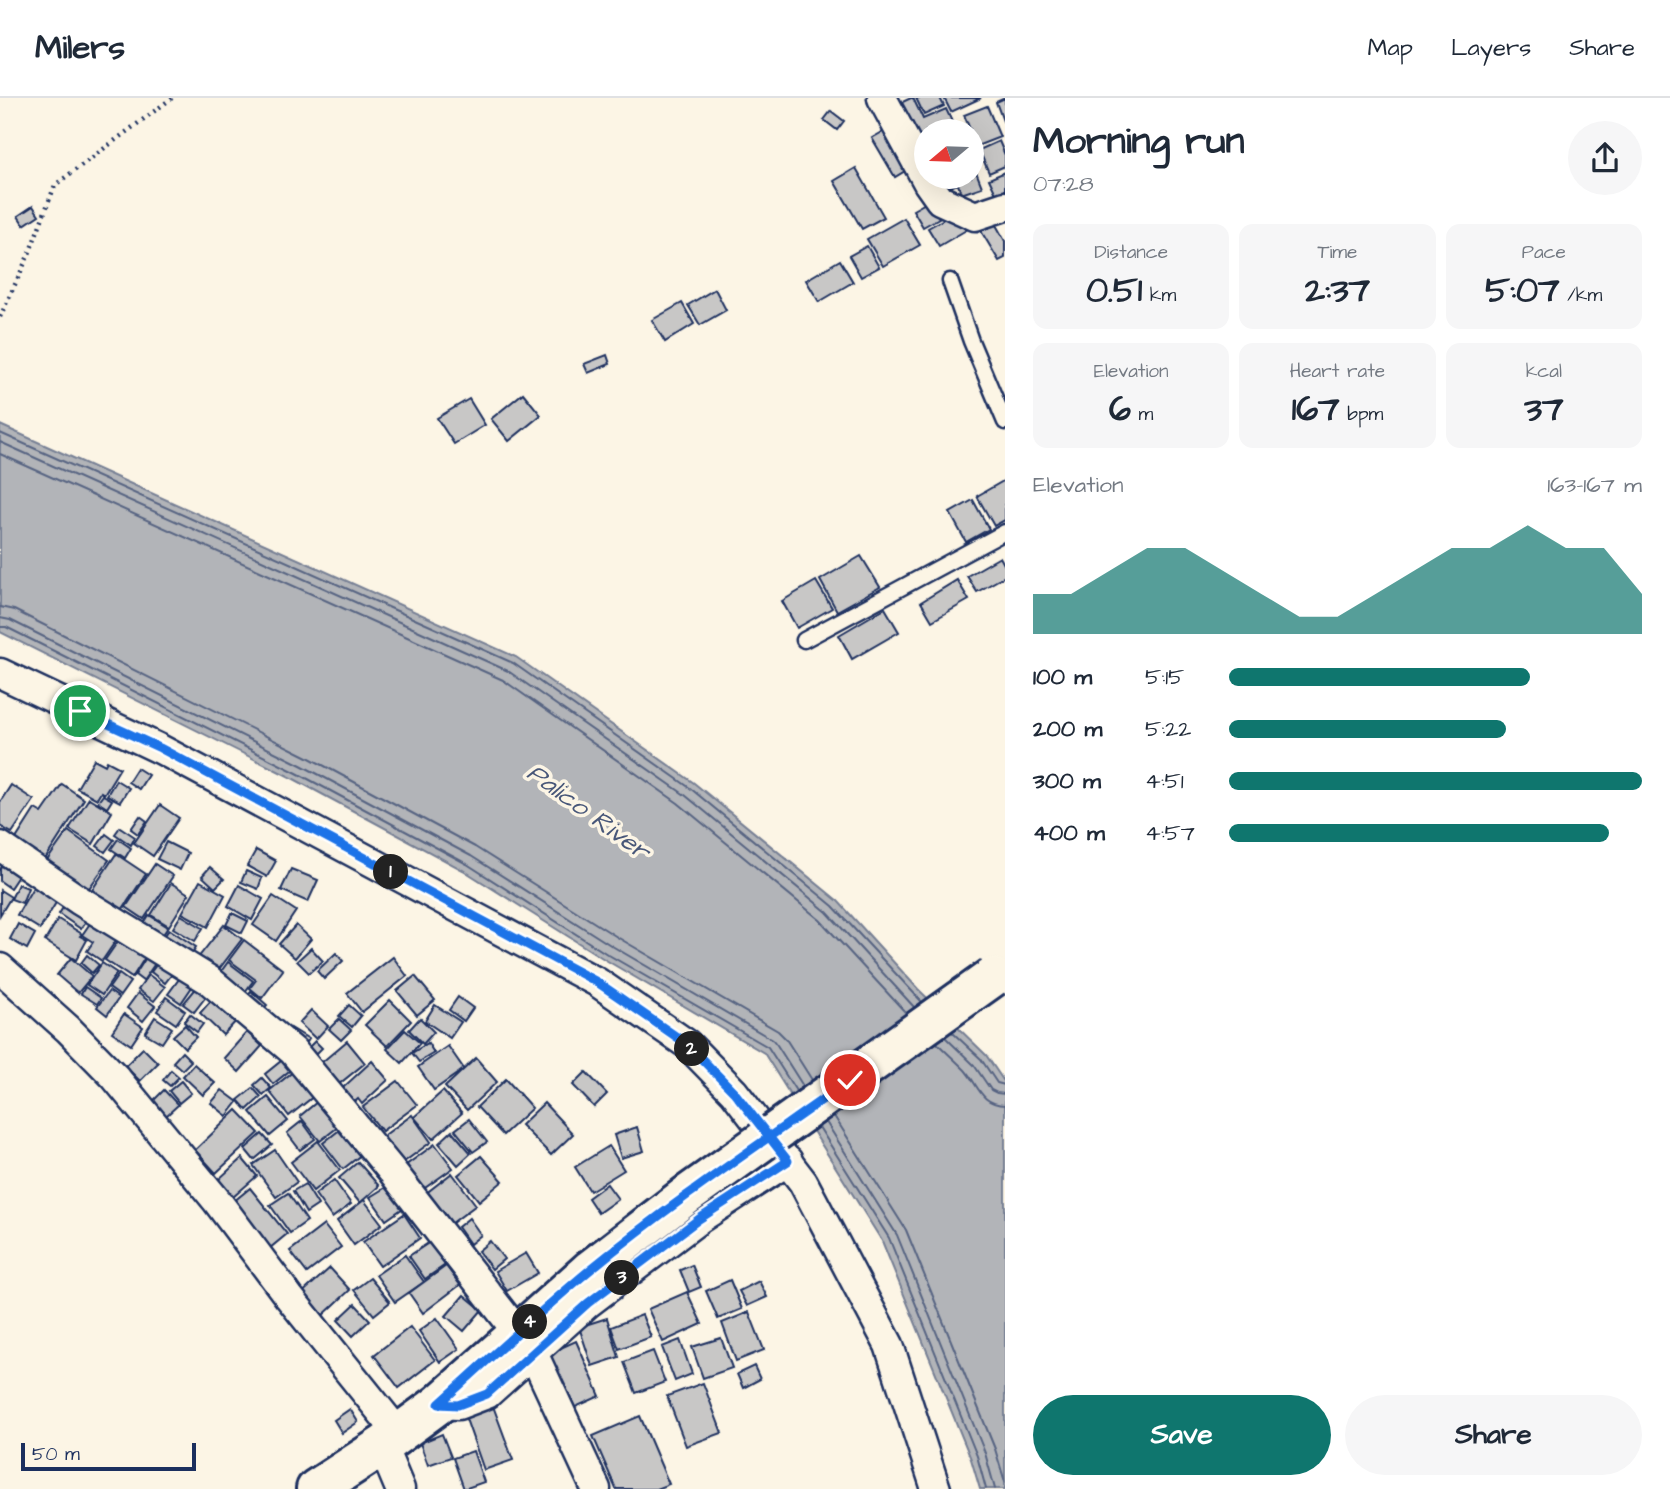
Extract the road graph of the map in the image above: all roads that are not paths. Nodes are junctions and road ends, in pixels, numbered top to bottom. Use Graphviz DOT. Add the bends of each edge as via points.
graph roads {
  1 [pos="882,98"];
  2 [pos="1005,206"];
  3 [pos="950,281"];
  4 [pos="1005,422"];
  5 [pos="1005,532"];
  6 [pos="804,640"];
  7 [pos="0,673"];
  8 [pos="0,846"];
  9 [pos="0,968"];
  10 [pos="999,974"];
  11 [pos="788,1161"];
  12 [pos="526,1343"];
  13 [pos="391,1440"];
  14 [pos="316,1489"];
  15 [pos="400,1489"];
  16 [pos="596,1489"];
  17 [pos="936,1489"];
  1 -- 2 [label="street" via="940,200 975,216"];
  3 -- 4 [label="lane"];
  5 -- 6 [label="lane"];
  7 -- 11 [label="street" via="160,748 597,982 687,1044 734,1092"];
  8 -- 12 [label="street" via="209,981 293,1051"];
  9 -- 13 [label="street" via="116,1077 217,1201"];
  10 -- 12 [label="main road, bridge" via="687,1195 591,1269"];
  11 -- 12 [label="street"];
  11 -- 17 [label="street" via="888,1345"];
  12 -- 13 [label="main road"];
  12 -- 16 [label="street"];
  13 -- 14 [label="main road"];
  13 -- 15 [label="street"];
}
